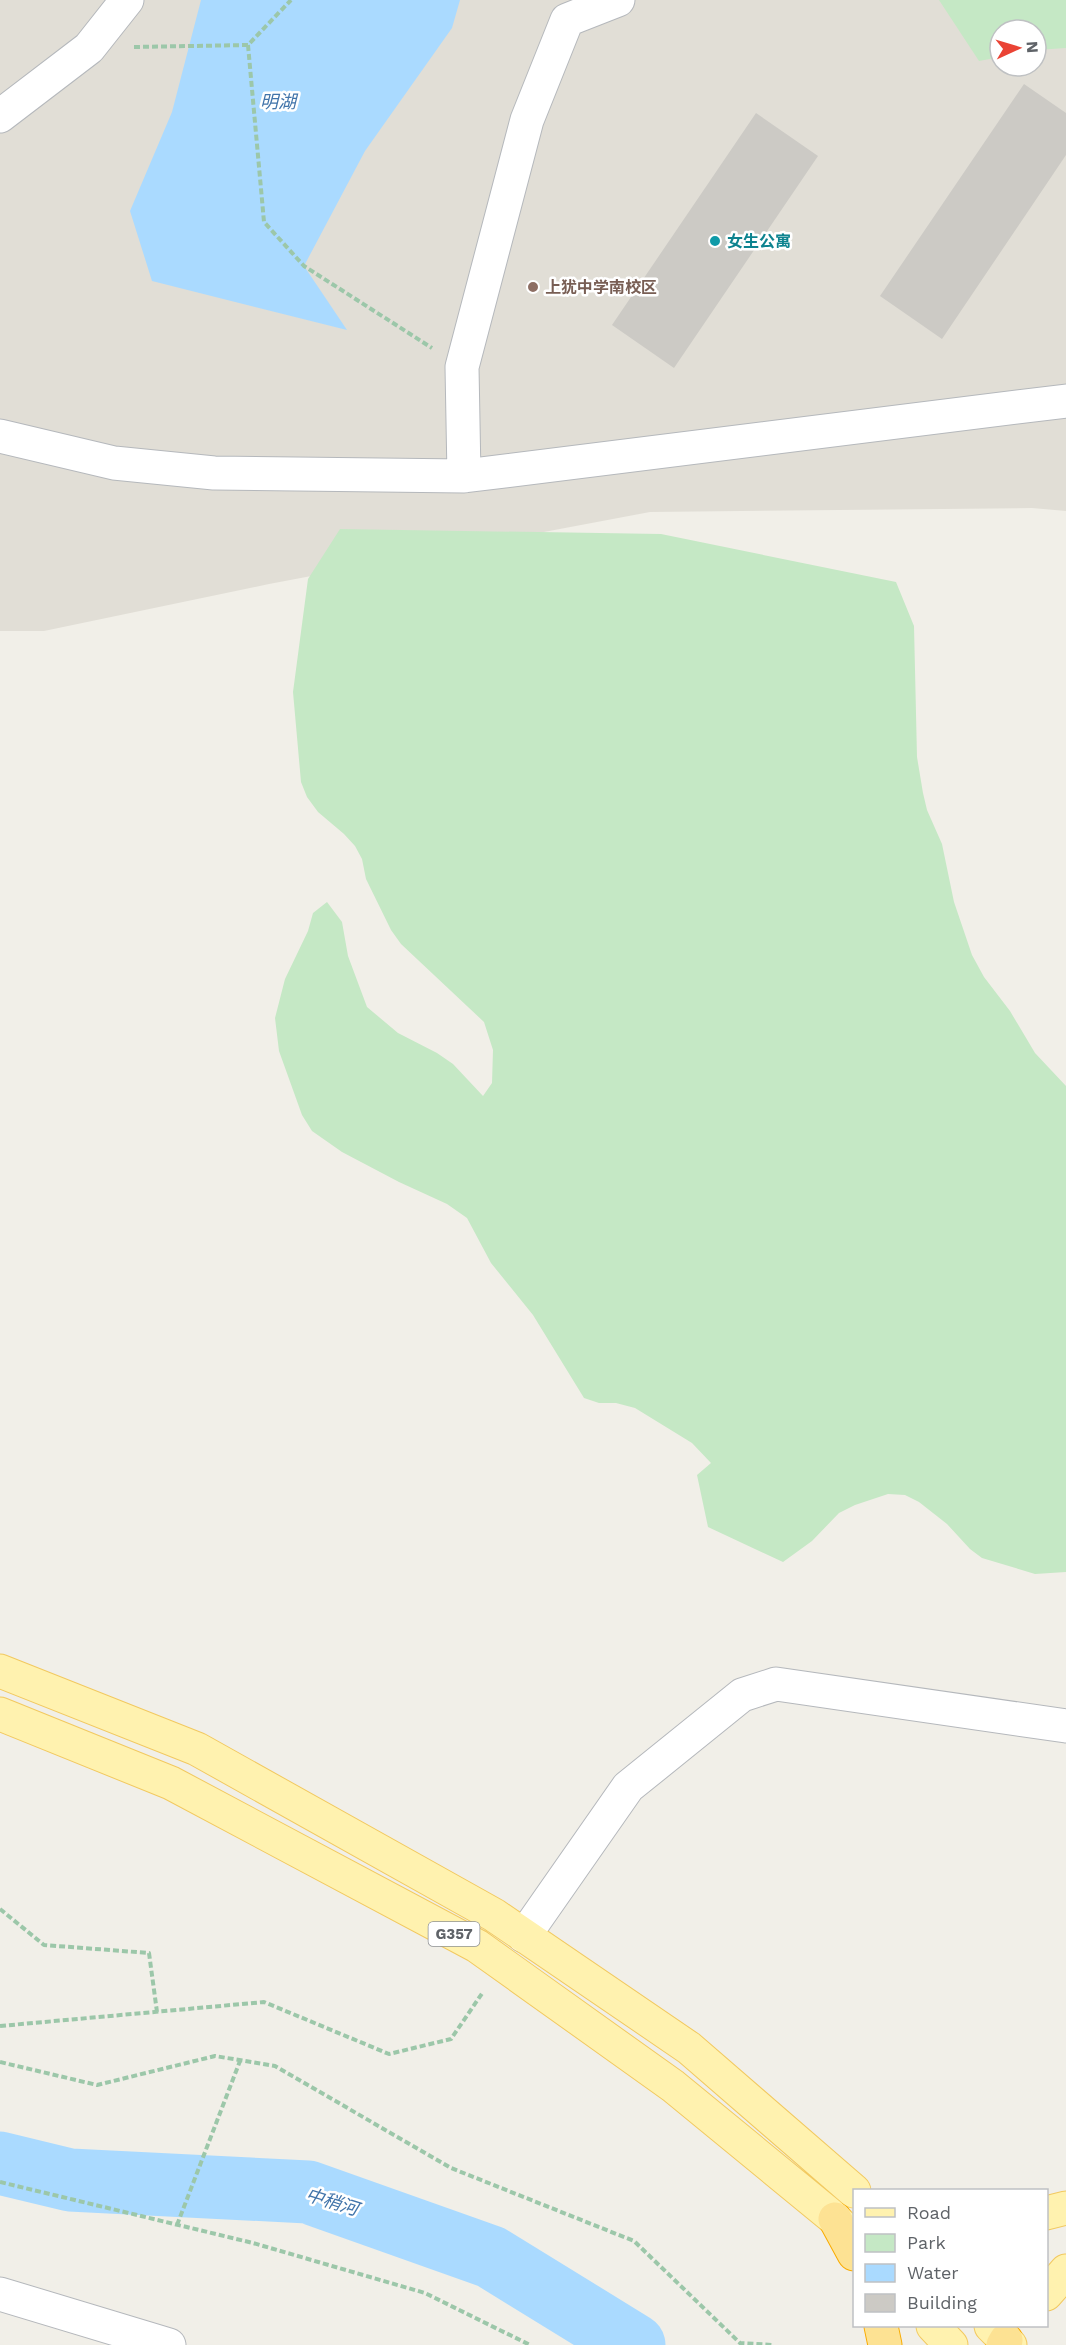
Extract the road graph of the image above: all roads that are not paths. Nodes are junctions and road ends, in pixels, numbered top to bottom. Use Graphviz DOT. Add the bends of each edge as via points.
graph roads {
  1 [pos="127,0"];
  2 [pos="618,0"];
  3 [pos="0,116"];
  4 [pos="1066,401"];
  5 [pos="0,436"];
  6 [pos="464,476"];
  7 [pos="0,1671"];
  8 [pos="0,1714"];
  9 [pos="1066,1726"];
  10 [pos="524,1936"];
  11 [pos="853,2189"];
  12 [pos="1066,2208"];
  13 [pos="1048,2213"];
  14 [pos="845,2229"];
  15 [pos="853,2249"];
  16 [pos="1066,2271"];
  17 [pos="1048,2293"];
  18 [pos="0,2294"];
  19 [pos="880,2327"];
  20 [pos="935,2327"];
  21 [pos="169,2345"];
  22 [pos="885,2345"];
  23 [pos="951,2345"];
  1 -- 3 [label="street" via="89,48"];
  2 -- 6 [label="street" via="567,20 527,120 462,368"];
  4 -- 6 [label="street"];
  5 -- 6 [label="street" via="114,463 214,473"];
  7 -- 10 [label="main road, G357" via="196,1749 494,1915"];
  8 -- 14 [label="main road, G357" via="171,1783 477,1947 673,2086"];
  9 -- 10 [label="street" via="776,1684 742,1695 628,1787"];
  10 -- 11 [label="main road, G357" via="688,2048"];
  12 -- 13 [label="main road"];
  14 -- 15 [label="highway"];
  16 -- 17 [label="main road"];
  18 -- 21 [label="street"];
  19 -- 22 [label="highway"];
  20 -- 23 [label="main road"];
}
